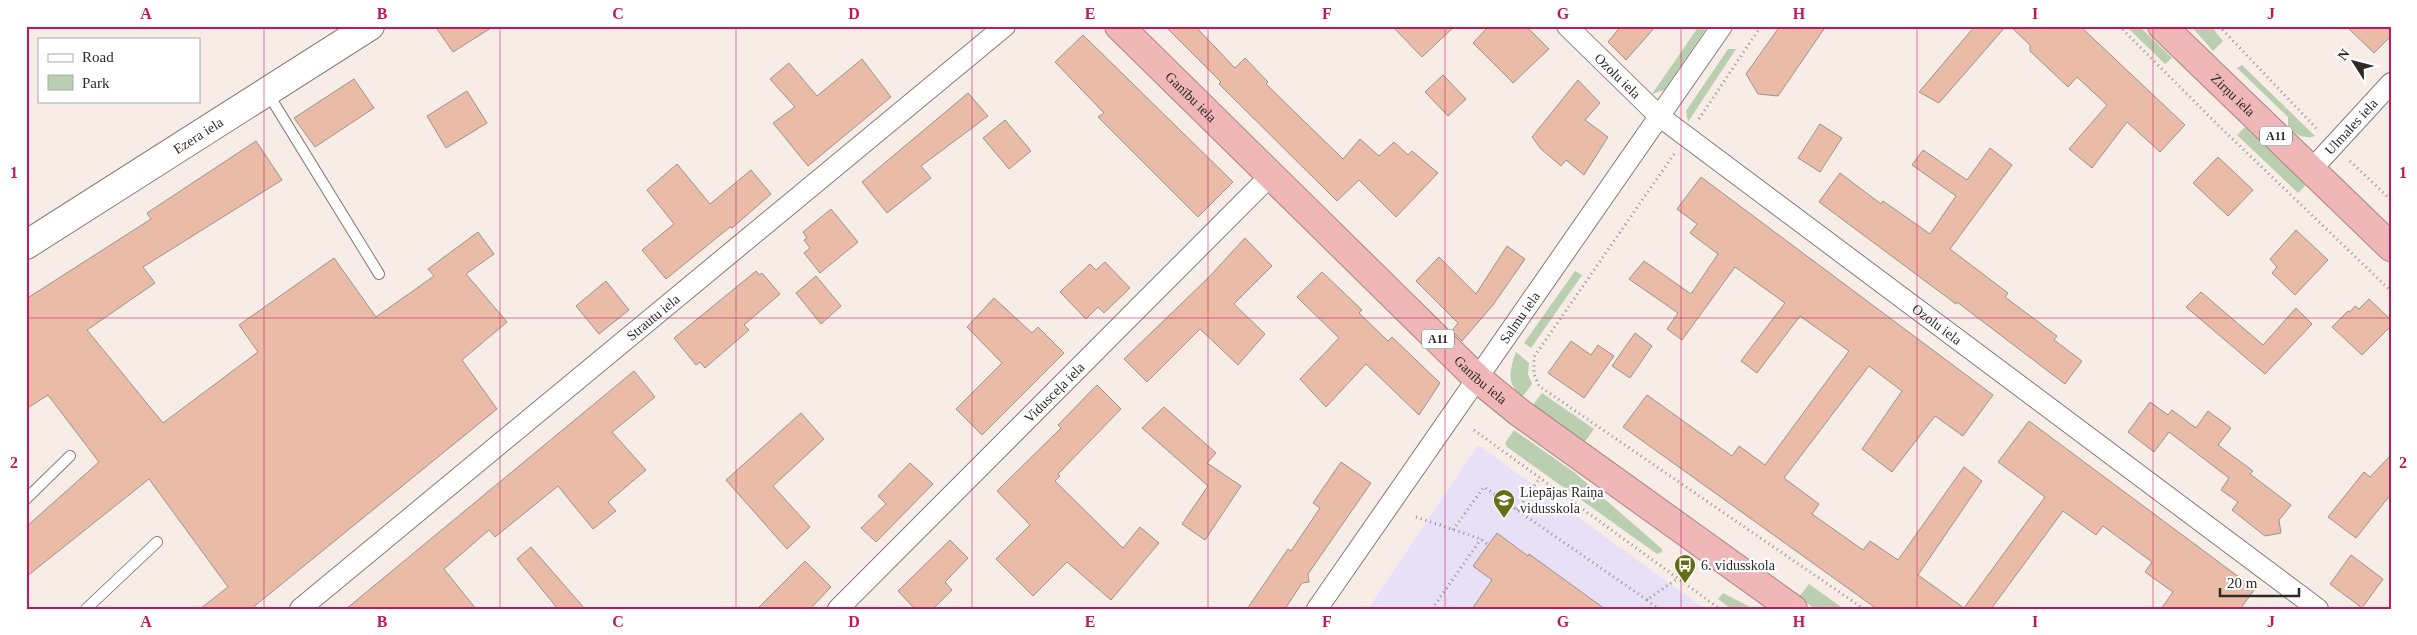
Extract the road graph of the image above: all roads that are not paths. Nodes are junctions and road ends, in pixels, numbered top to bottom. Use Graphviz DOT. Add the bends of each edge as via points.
graph roads {
  1 [pos="370,26"];
  2 [pos="1005,26"];
  3 [pos="1119,26"];
  4 [pos="1567,26"];
  5 [pos="1722,26"];
  6 [pos="2162,26"];
  7 [pos="2391,83"];
  8 [pos="267,92"];
  9 [pos="1659,116"];
  10 [pos="2311,170"];
  11 [pos="1271,174"];
  12 [pos="26,245"];
  13 [pos="2391,247"];
  14 [pos="379,274"];
  15 [pos="1477,378"];
  16 [pos="70,456"];
  17 [pos="26,499"];
  18 [pos="157,542"];
  19 [pos="86,609"];
  20 [pos="300,609"];
  21 [pos="838,609"];
  22 [pos="1317,609"];
  23 [pos="1793,609"];
  24 [pos="2318,609"];
  1 -- 8 [label="street, Ezera iela"];
  2 -- 20 [label="street, Strautu iela"];
  3 -- 11 [label="highway, Ganību iela / A11"];
  4 -- 9 [label="street, Ozolu iela"];
  5 -- 9 [label="street, Salmu iela"];
  6 -- 10 [label="highway, Zirņu iela / A11"];
  7 -- 10 [label="street, Ulmales iela"];
  8 -- 12 [label="street, Ezera iela"];
  8 -- 14 [label="lane"];
  9 -- 15 [label="street, Salmu iela"];
  9 -- 24 [label="street, Ozolu iela"];
  10 -- 13 [label="highway, Zirņu iela / A11"];
  11 -- 15 [label="highway, Ganību iela / A11"];
  11 -- 21 [label="street, Vidusceļa iela"];
  15 -- 22 [label="street, Salmu iela"];
  15 -- 23 [label="highway, Ganību iela / A11" via="1520,413"];
  16 -- 17 [label="lane"];
  18 -- 19 [label="lane"];
}
